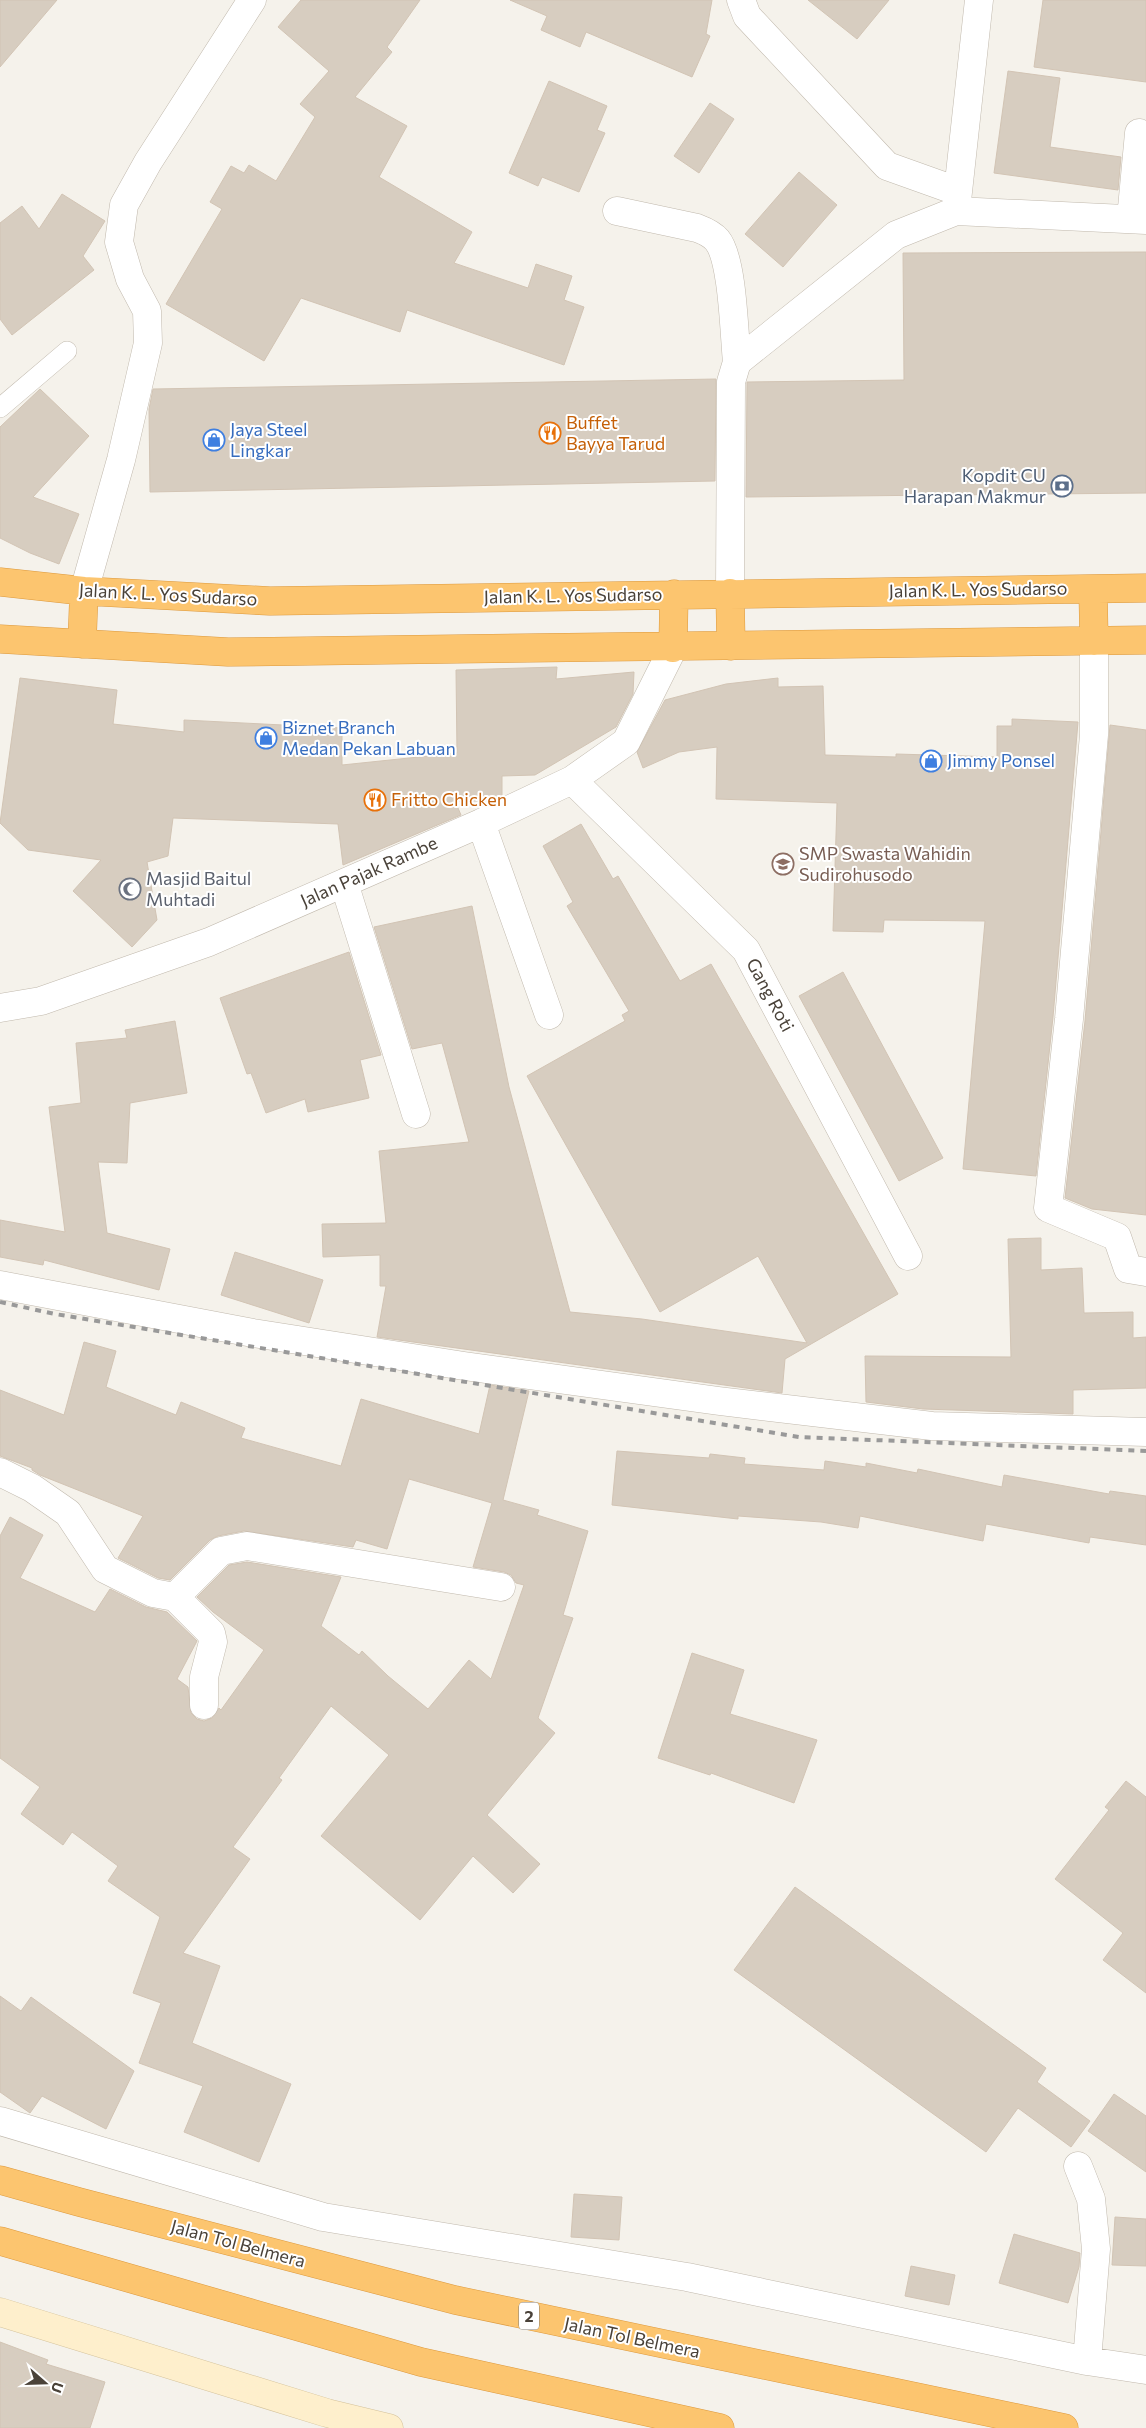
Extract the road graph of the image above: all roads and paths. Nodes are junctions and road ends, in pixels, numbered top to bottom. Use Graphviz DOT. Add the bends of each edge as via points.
graph roads {
  1 [pos="741,0"];
  2 [pos="979,0"];
  3 [pos="246,2"];
  4 [pos="1139,133"];
  5 [pos="956,201"];
  6 [pos="617,211"];
  7 [pos="1138,220"];
  8 [pos="67,351"];
  9 [pos="737,362"];
  10 [pos="0,408"];
  11 [pos="0,582"];
  12 [pos="1146,588"];
  13 [pos="1092,589"];
  14 [pos="84,591"];
  15 [pos="730,593"];
  16 [pos="674,594"];
  17 [pos="0,639"];
  18 [pos="1146,640"];
  19 [pos="1094,641"];
  20 [pos="82,644"];
  21 [pos="731,646"];
  22 [pos="673,648"];
  23 [pos="572,780"];
  24 [pos="481,823"];
  25 [pos="344,883"];
  26 [pos="0,1008"];
  27 [pos="549,1015"];
  28 [pos="416,1114"];
  29 [pos="908,1256"];
  30 [pos="1146,1272"];
  31 [pos="0,1285"];
  32 [pos="1146,1432"];
  33 [pos="0,1472"];
  34 [pos="501,1587"];
  35 [pos="174,1597"];
  36 [pos="204,1705"];
  37 [pos="0,2121"];
  38 [pos="1078,2166"];
  39 [pos="0,2180"];
  40 [pos="0,2241"];
  41 [pos="0,2312"];
  42 [pos="1087,2362"];
  43 [pos="1146,2370"];
  44 [pos="326,2420"];
  45 [pos="389,2428"];
  46 [pos="720,2428"];
  47 [pos="1064,2428"];
  1 -- 5 [label="street" via="747,16 887,166"];
  2 -- 5 [label="street"];
  3 -- 14 [label="street" via="124,204 119,242 130,279 147,311 148,343 121,460"];
  4 -- 7 [label="street"];
  5 -- 7 [label="street"];
  5 -- 9 [label="street" via="896,235"];
  6 -- 9 [label="street" via="697,228 717,240 727,265"];
  8 -- 10 [label="lane"];
  9 -- 15 [label="street" via="732,382"];
  11 -- 14 [label="highway, Jalan K. L. Yos Sudarso"];
  12 -- 13 [label="highway, Jalan K. L. Yos Sudarso"];
  13 -- 15 [label="highway, Jalan K. L. Yos Sudarso"];
  13 -- 19 [label="highway"];
  14 -- 16 [label="highway, Jalan K. L. Yos Sudarso" via="270,601"];
  14 -- 20 [label="highway"];
  15 -- 16 [label="highway, Jalan K. L. Yos Sudarso"];
  15 -- 21 [label="highway"];
  16 -- 22 [label="highway"];
  17 -- 20 [label="highway"];
  18 -- 19 [label="highway"];
  19 -- 21 [label="highway"];
  19 -- 30 [label="street" via="1094,735 1069,1019 1048,1208 1116,1237 1128,1268"];
  20 -- 22 [label="highway" via="228,652"];
  21 -- 22 [label="highway"];
  22 -- 23 [label="street, Jalan Pajak Rambe" via="626,742"];
  23 -- 24 [label="street, Jalan Pajak Rambe"];
  23 -- 29 [label="street, Gang Roti" via="746,950"];
  24 -- 25 [label="street, Jalan Pajak Rambe"];
  24 -- 27 [label="street"];
  25 -- 26 [label="street, Jalan Pajak Rambe" via="209,942 41,1001"];
  25 -- 28 [label="street"];
  31 -- 32 [label="street" via="272,1336 710,1400 932,1426"];
  33 -- 35 [label="street" via="32,1488 68,1513 104,1569 153,1593"];
  34 -- 35 [label="street" via="247,1546 221,1551"];
  35 -- 36 [label="street" via="211,1633 213,1642 204,1677"];
  37 -- 42 [label="street" via="323,2217 687,2277"];
  38 -- 42 [label="street" via="1091,2199 1096,2250"];
  39 -- 47 [label="highway, Jalan Tol Belmera / 2" via="454,2300"];
  40 -- 46 [label="highway" via="421,2362"];
  41 -- 44 [label="street"];
  42 -- 43 [label="street"];
  44 -- 45 [label="street"];
}
